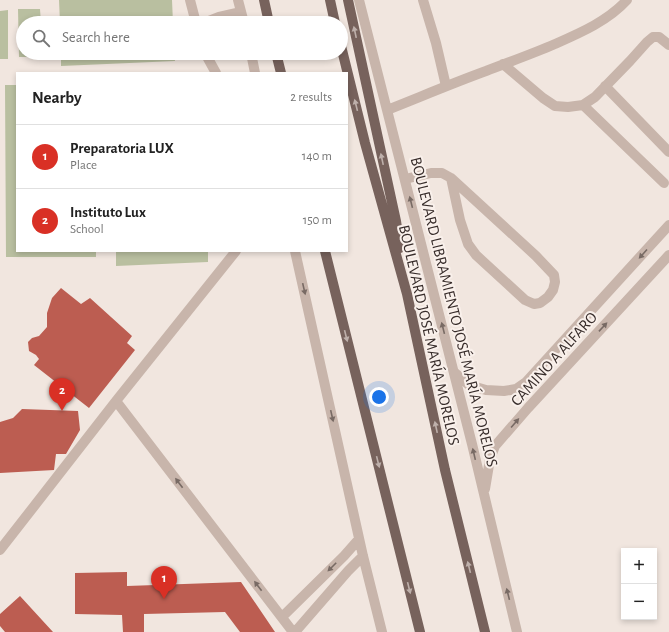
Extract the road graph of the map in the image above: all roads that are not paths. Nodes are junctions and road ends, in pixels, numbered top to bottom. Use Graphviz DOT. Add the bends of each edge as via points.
graph roads {
  1 [pos="190,0"];
  2 [pos="238,0"];
  3 [pos="264,0"];
  4 [pos="330,0"];
  5 [pos="348,0"];
  6 [pos="359,0"];
  7 [pos="422,0"];
  8 [pos="627,0"];
  9 [pos="241,12"];
  10 [pos="194,16"];
  11 [pos="224,16"];
  12 [pos="242,16"];
  13 [pos="267,16"];
  14 [pos="333,16"];
  15 [pos="669,45"];
  16 [pos="209,60"];
  17 [pos="252,60"];
  18 [pos="278,60"];
  19 [pos="344,60"];
  20 [pos="503,64"];
  21 [pos="215,72"];
  22 [pos="255,72"];
  23 [pos="281,72"];
  24 [pos="347,72"];
  25 [pos="348,74"];
  26 [pos="446,86"];
  27 [pos="605,86"];
  28 [pos="583,105"];
  29 [pos="387,110"];
  30 [pos="669,152"];
  31 [pos="451,178"];
  32 [pos="405,179"];
  33 [pos="664,183"];
  34 [pos="669,225"];
  35 [pos="235,252"];
  36 [pos="295,252"];
  37 [pos="317,252"];
  38 [pos="325,252"];
  39 [pos="669,255"];
  40 [pos="407,294"];
  41 [pos="336,298"];
  42 [pos="454,372"];
  43 [pos="116,401"];
  44 [pos="484,495"];
  45 [pos="359,539"];
  46 [pos="0,550"];
  47 [pos="363,556"];
  48 [pos="282,617"];
  49 [pos="294,632"];
  50 [pos="382,632"];
  51 [pos="420,632"];
  52 [pos="485,632"];
  53 [pos="517,632"];
  1 -- 10 [label="street"];
  2 -- 9 [label="street"];
  3 -- 13 [label="main road"];
  4 -- 14 [label="main road"];
  40 -- 5 [label="main road, one-way" via="396,220"];
  6 -- 29 [label="street, BOULEVARD LIBRAMIENTO JOSÉ MARÍA MORELOS"];
  7 -- 26 [label="street"];
  8 -- 20 [label="street" via="596,25"];
  9 -- 11 [label="street"];
  9 -- 12 [label="street"];
  15 -- 27 [label="street" via="659,37 653,38"];
  16 -- 21 [label="street"];
  17 -- 22 [label="street"];
  18 -- 23 [label="main road"];
  24 -- 19 [label="main road, BOULEVARD JOSÉ MARÍA MORELOS, one-way"];
  20 -- 26 [label="street"];
  20 -- 28 [label="street" via="555,106"];
  40 -- 25 [label="main road, BOULEVARD JOSÉ MARÍA MORELOS, one-way"];
  26 -- 29 [label="street"];
  27 -- 28 [label="street"];
  27 -- 30 [label="street"];
  28 -- 33 [label="street"];
  29 -- 32 [label="street, BOULEVARD LIBRAMIENTO JOSÉ MARÍA MORELOS"];
  31 -- 31 [label="street" via="460,220 468,244 476,255 525,300 534,304 548,297 553,290 554,275"];
  31 -- 32 [label="street" via="442,173 431,173"];
  42 -- 32 [label="street, BOULEVARD LIBRAMIENTO JOSÉ MARÍA MORELOS, one-way"];
  34 -- 42 [label="street, CAMINO A ALFARO, one-way" via="526,382 516,389 486,390 469,385"];
  35 -- 43 [label="street"];
  36 -- 45 [label="street, one-way"];
  37 -- 41 [label="main road"];
  38 -- 41 [label="main road"];
  44 -- 39 [label="street, CAMINO A ALFARO, one-way" via="490,459 495,446"];
  52 -- 40 [label="main road, BOULEVARD JOSÉ MARÍA MORELOS, one-way" via="445,470"];
  41 -- 51 [label="main road, one-way"];
  44 -- 42 [label="street, BOULEVARD LIBRAMIENTO JOSÉ MARÍA MORELOS, one-way"];
  43 -- 46 [label="street"];
  48 -- 43 [label="street, one-way"];
  53 -- 44 [label="street, BOULEVARD LIBRAMIENTO JOSÉ MARÍA MORELOS, one-way"];
  45 -- 47 [label="street"];
  45 -- 48 [label="street, one-way"];
  47 -- 49 [label="street"];
  47 -- 50 [label="street"];
  48 -- 49 [label="street"];
}
